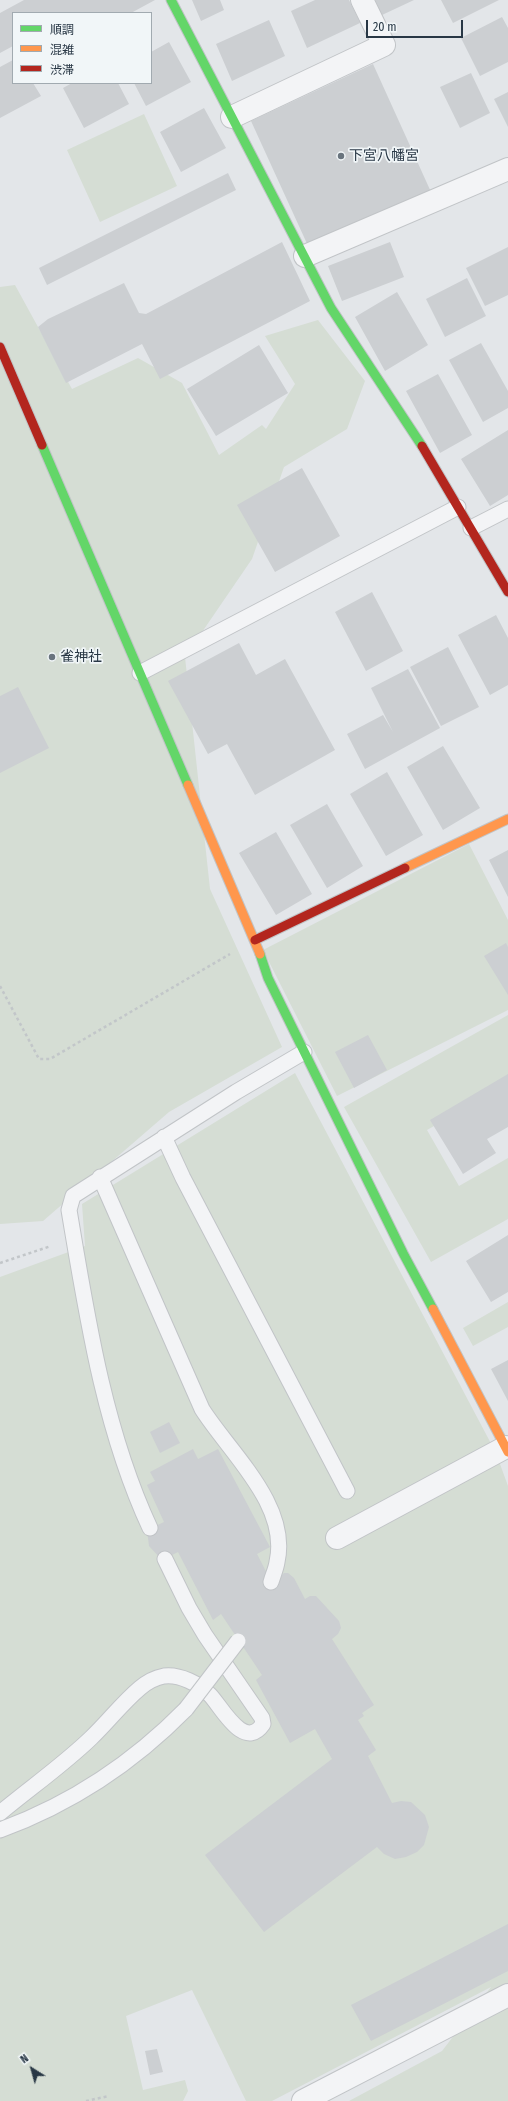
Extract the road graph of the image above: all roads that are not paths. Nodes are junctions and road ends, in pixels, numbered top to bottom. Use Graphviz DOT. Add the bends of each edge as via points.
graph roads {
  1 [pos="172,0"];
  2 [pos="362,0"];
  3 [pos="232,117"];
  4 [pos="508,169"];
  5 [pos="305,256"];
  6 [pos="0,347"];
  7 [pos="458,506"];
  8 [pos="508,509"];
  9 [pos="471,528"];
  10 [pos="508,592"];
  11 [pos="140,673"];
  12 [pos="508,819"];
  13 [pos="255,940"];
  14 [pos="304,1052"];
  15 [pos="164,1137"];
  16 [pos="100,1178"];
  17 [pos="507,1449"];
  18 [pos="347,1491"];
  19 [pos="150,1528"];
  20 [pos="337,1538"];
  21 [pos="164,1559"];
  22 [pos="271,1582"];
  23 [pos="238,1640"];
  24 [pos="0,1813"];
  25 [pos="0,1829"];
  26 [pos="508,1995"];
  27 [pos="303,2101"];
  1 -- 3 [label="street"];
  2 -- 3 [label="street" via="384,45"];
  3 -- 5 [label="street"];
  4 -- 5 [label="street"];
  5 -- 7 [label="street" via="331,308"];
  6 -- 11 [label="street"];
  7 -- 9 [label="street"];
  7 -- 11 [label="lane"];
  8 -- 9 [label="lane"];
  9 -- 10 [label="street"];
  11 -- 13 [label="street"];
  12 -- 13 [label="street"];
  13 -- 14 [label="street" via="268,978"];
  14 -- 15 [label="lane"];
  14 -- 17 [label="street" via="403,1253"];
  15 -- 16 [label="lane"];
  15 -- 18 [label="lane"];
  16 -- 19 [label="lane" via="73,1196 69,1210 86,1307 114,1432"];
  16 -- 22 [label="lane" via="202,1409 257,1483 275,1520 278,1561"];
  17 -- 20 [label="street"];
  21 -- 24 [label="lane" via="197,1621 262,1718 263,1724 253,1732 244,1732 234,1726 210,1695 196,1684 165,1676 150,1680 90,1739"];
  23 -- 25 [label="lane, bridge" via="186,1710 135,1755 95,1784 35,1817"];
  26 -- 27 [label="street"];
}
